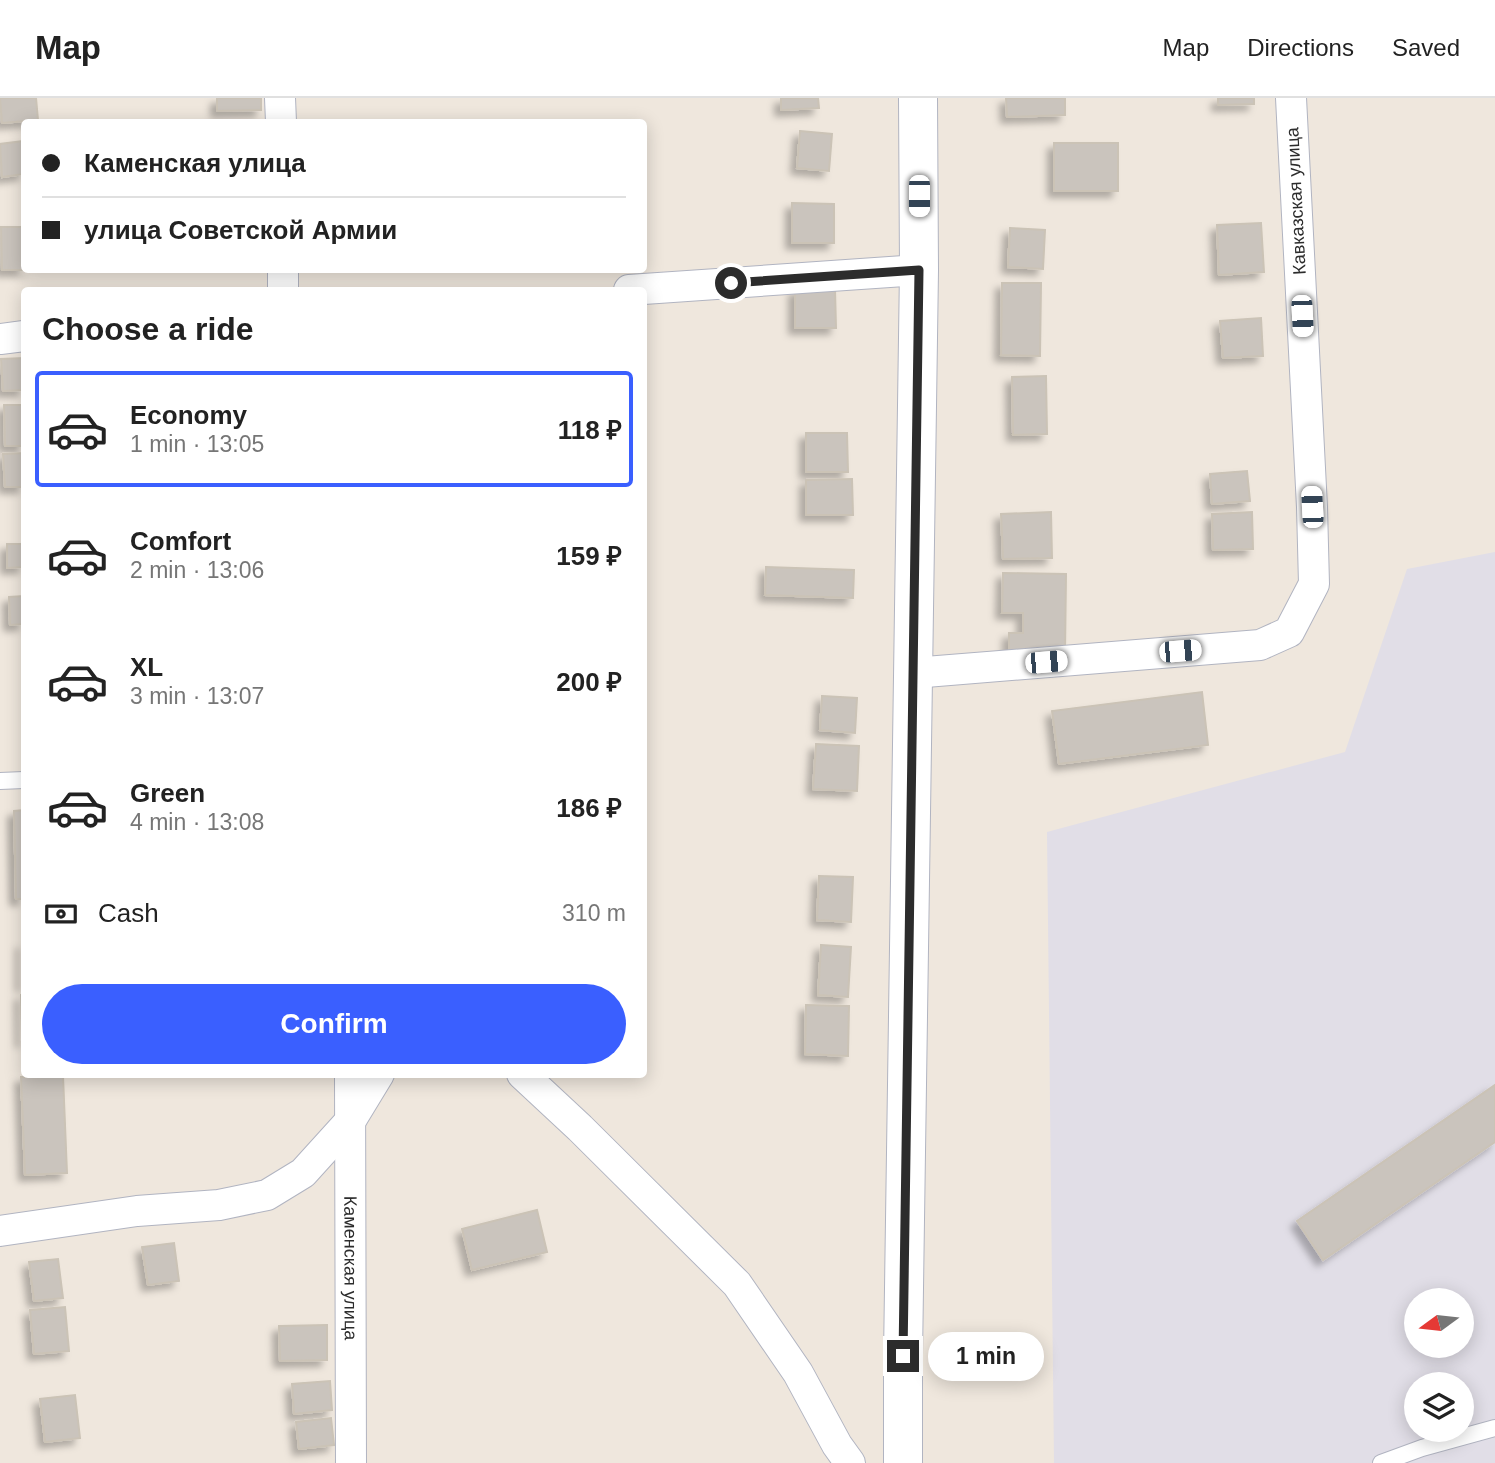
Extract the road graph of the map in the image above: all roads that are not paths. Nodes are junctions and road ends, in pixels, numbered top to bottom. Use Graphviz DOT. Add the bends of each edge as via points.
graph roads {
  1 [pos="280,98"];
  2 [pos="918,98"];
  3 [pos="1291,98"];
  4 [pos="281,119"];
  5 [pos="919,270"];
  6 [pos="647,289"];
  7 [pos="21,336"];
  8 [pos="0,339"];
  9 [pos="913,673"];
  10 [pos="21,779"];
  11 [pos="0,781"];
  12 [pos="350,1078"];
  13 [pos="377,1078"];
  14 [pos="526,1078"];
  15 [pos="351,1120"];
  16 [pos="0,1231"];
  17 [pos="1495,1428"];
  18 [pos="351,1463"];
  19 [pos="850,1463"];
  20 [pos="903,1463"];
  21 [pos="1381,1463"];
  1 -- 4 [label="street"];
  2 -- 5 [label="main road"];
  3 -- 9 [label="street, Кавказская улица" via="1314,584 1289,632 1260,645"];
  5 -- 6 [label="street"];
  5 -- 9 [label="main road"];
  7 -- 8 [label="street"];
  9 -- 20 [label="main road"];
  10 -- 11 [label="lane"];
  12 -- 15 [label="street, Каменская улица"];
  13 -- 15 [label="street"];
  14 -- 19 [label="street" via="737,1284 798,1373"];
  15 -- 16 [label="street" via="303,1173 267,1195"];
  15 -- 18 [label="street, Каменская улица"];
  17 -- 21 [label="lane"];
}
